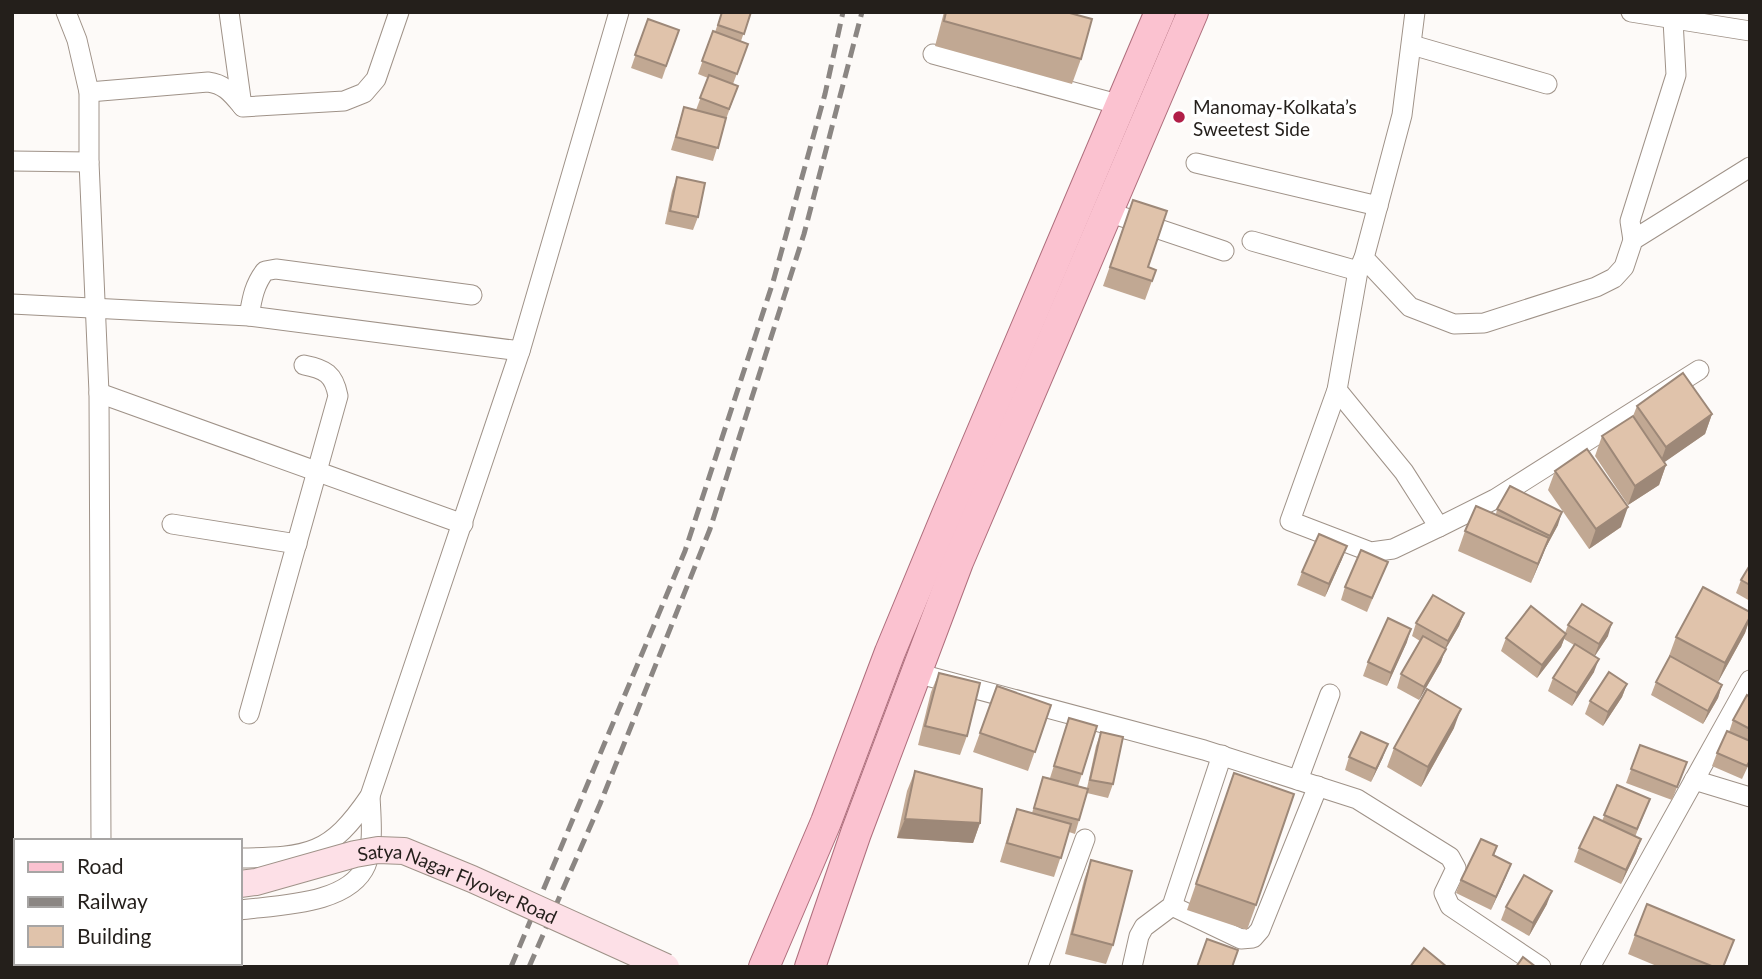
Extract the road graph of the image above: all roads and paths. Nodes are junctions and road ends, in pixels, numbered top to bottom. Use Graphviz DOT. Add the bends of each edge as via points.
graph roads {
  1 [pos="66,12"];
  2 [pos="229,12"];
  3 [pos="399,12"];
  4 [pos="620,12"];
  5 [pos="1160,12"];
  6 [pos="1193,12"];
  7 [pos="1415,12"];
  8 [pos="1631,12"];
  9 [pos="1673,20"];
  10 [pos="1750,31"];
  11 [pos="1412,45"];
  12 [pos="933,54"];
  13 [pos="1547,84"];
  14 [pos="89,92"];
  15 [pos="1121,105"];
  16 [pos="243,107"];
  17 [pos="12,161"];
  18 [pos="89,162"];
  19 [pos="1196,163"];
  20 [pos="1750,167"];
  21 [pos="1378,206"];
  22 [pos="1108,212"];
  23 [pos="1633,240"];
  24 [pos="1252,241"];
  25 [pos="1224,251"];
  26 [pos="1361,264"];
  27 [pos="472,295"];
  28 [pos="12,304"];
  29 [pos="96,308"];
  30 [pos="248,316"];
  31 [pos="520,351"];
  32 [pos="304,365"];
  33 [pos="1699,370"];
  34 [pos="1337,390"];
  35 [pos="99,393"];
  36 [pos="317,473"];
  37 [pos="172,524"];
  38 [pos="463,524"];
  39 [pos="1439,527"];
  40 [pos="297,544"];
  41 [pos="915,673"];
  42 [pos="1750,680"];
  43 [pos="1330,694"];
  44 [pos="249,714"];
  45 [pos="1222,755"];
  46 [pos="1298,780"];
  47 [pos="1694,780"];
  48 [pos="1318,786"];
  49 [pos="370,796"];
  50 [pos="1750,797"];
  51 [pos="826,822"];
  52 [pos="856,833"];
  53 [pos="101,839"];
  54 [pos="1085,839"];
  55 [pos="242,858"];
  56 [pos="242,884"];
  57 [pos="1172,906"];
  58 [pos="242,911"];
  59 [pos="812,966"];
  60 [pos="666,967"];
  61 [pos="764,967"];
  62 [pos="1038,967"];
  63 [pos="1132,967"];
  64 [pos="1541,967"];
  65 [pos="1590,967"];
  1 -- 14 [label="street"];
  2 -- 16 [label="street"];
  3 -- 16 [label="street" via="376,79 364,93 344,101"];
  4 -- 31 [label="street"];
  5 -- 15 [label="main road"];
  6 -- 22 [label="main road"];
  7 -- 11 [label="street"];
  8 -- 9 [label="street"];
  9 -- 10 [label="street"];
  9 -- 23 [label="street" via="1676,75 1630,221"];
  11 -- 13 [label="street"];
  11 -- 21 [label="street" via="1402,115"];
  12 -- 15 [label="street"];
  14 -- 16 [label="street" via="219,83"];
  14 -- 18 [label="street"];
  15 -- 51 [label="main road" via="895,639"];
  17 -- 18 [label="street"];
  18 -- 29 [label="street"];
  19 -- 21 [label="street"];
  20 -- 23 [label="street"];
  21 -- 26 [label="street"];
  22 -- 25 [label="street"];
  22 -- 41 [label="main road"];
  23 -- 26 [label="street" via="1624,267 1614,278 1484,323 1454,324 1410,307"];
  24 -- 26 [label="street"];
  26 -- 34 [label="street"];
  27 -- 30 [label="street" via="265,271 254,290"];
  28 -- 29 [label="street"];
  29 -- 30 [label="street"];
  29 -- 35 [label="street"];
  30 -- 31 [label="street"];
  31 -- 38 [label="street"];
  32 -- 36 [label="street" via="328,374 338,396"];
  33 -- 39 [label="street" via="1495,499"];
  34 -- 39 [label="street" via="1404,472"];
  34 -- 39 [label="street" via="1290,521 1371,552 1393,549"];
  35 -- 36 [label="street"];
  35 -- 53 [label="street"];
  36 -- 38 [label="street"];
  36 -- 40 [label="street"];
  37 -- 40 [label="street"];
  38 -- 49 [label="street"];
  40 -- 44 [label="street"];
  41 -- 45 [label="street"];
  41 -- 52 [label="main road"];
  42 -- 47 [label="street"];
  43 -- 46 [label="street"];
  45 -- 46 [label="street"];
  45 -- 57 [label="street"];
  46 -- 48 [label="street"];
  47 -- 50 [label="street"];
  47 -- 65 [label="street"];
  48 -- 57 [label="street" via="1253,938 1241,939"];
  48 -- 64 [label="street" via="1357,799 1450,857 1456,868 1444,892 1450,906"];
  49 -- 55 [label="street" via="351,825 331,842 308,852"];
  49 -- 58 [label="street" via="367,862 359,878 342,892"];
  51 -- 52 [label="main road"];
  51 -- 61 [label="main road"];
  52 -- 59 [label="main road"];
  54 -- 62 [label="street"];
  56 -- 60 [label="street, Satya Nagar Flyover Road, bridge" via="355,854 404,851"];
  57 -- 63 [label="street" via="1144,927"];
}
